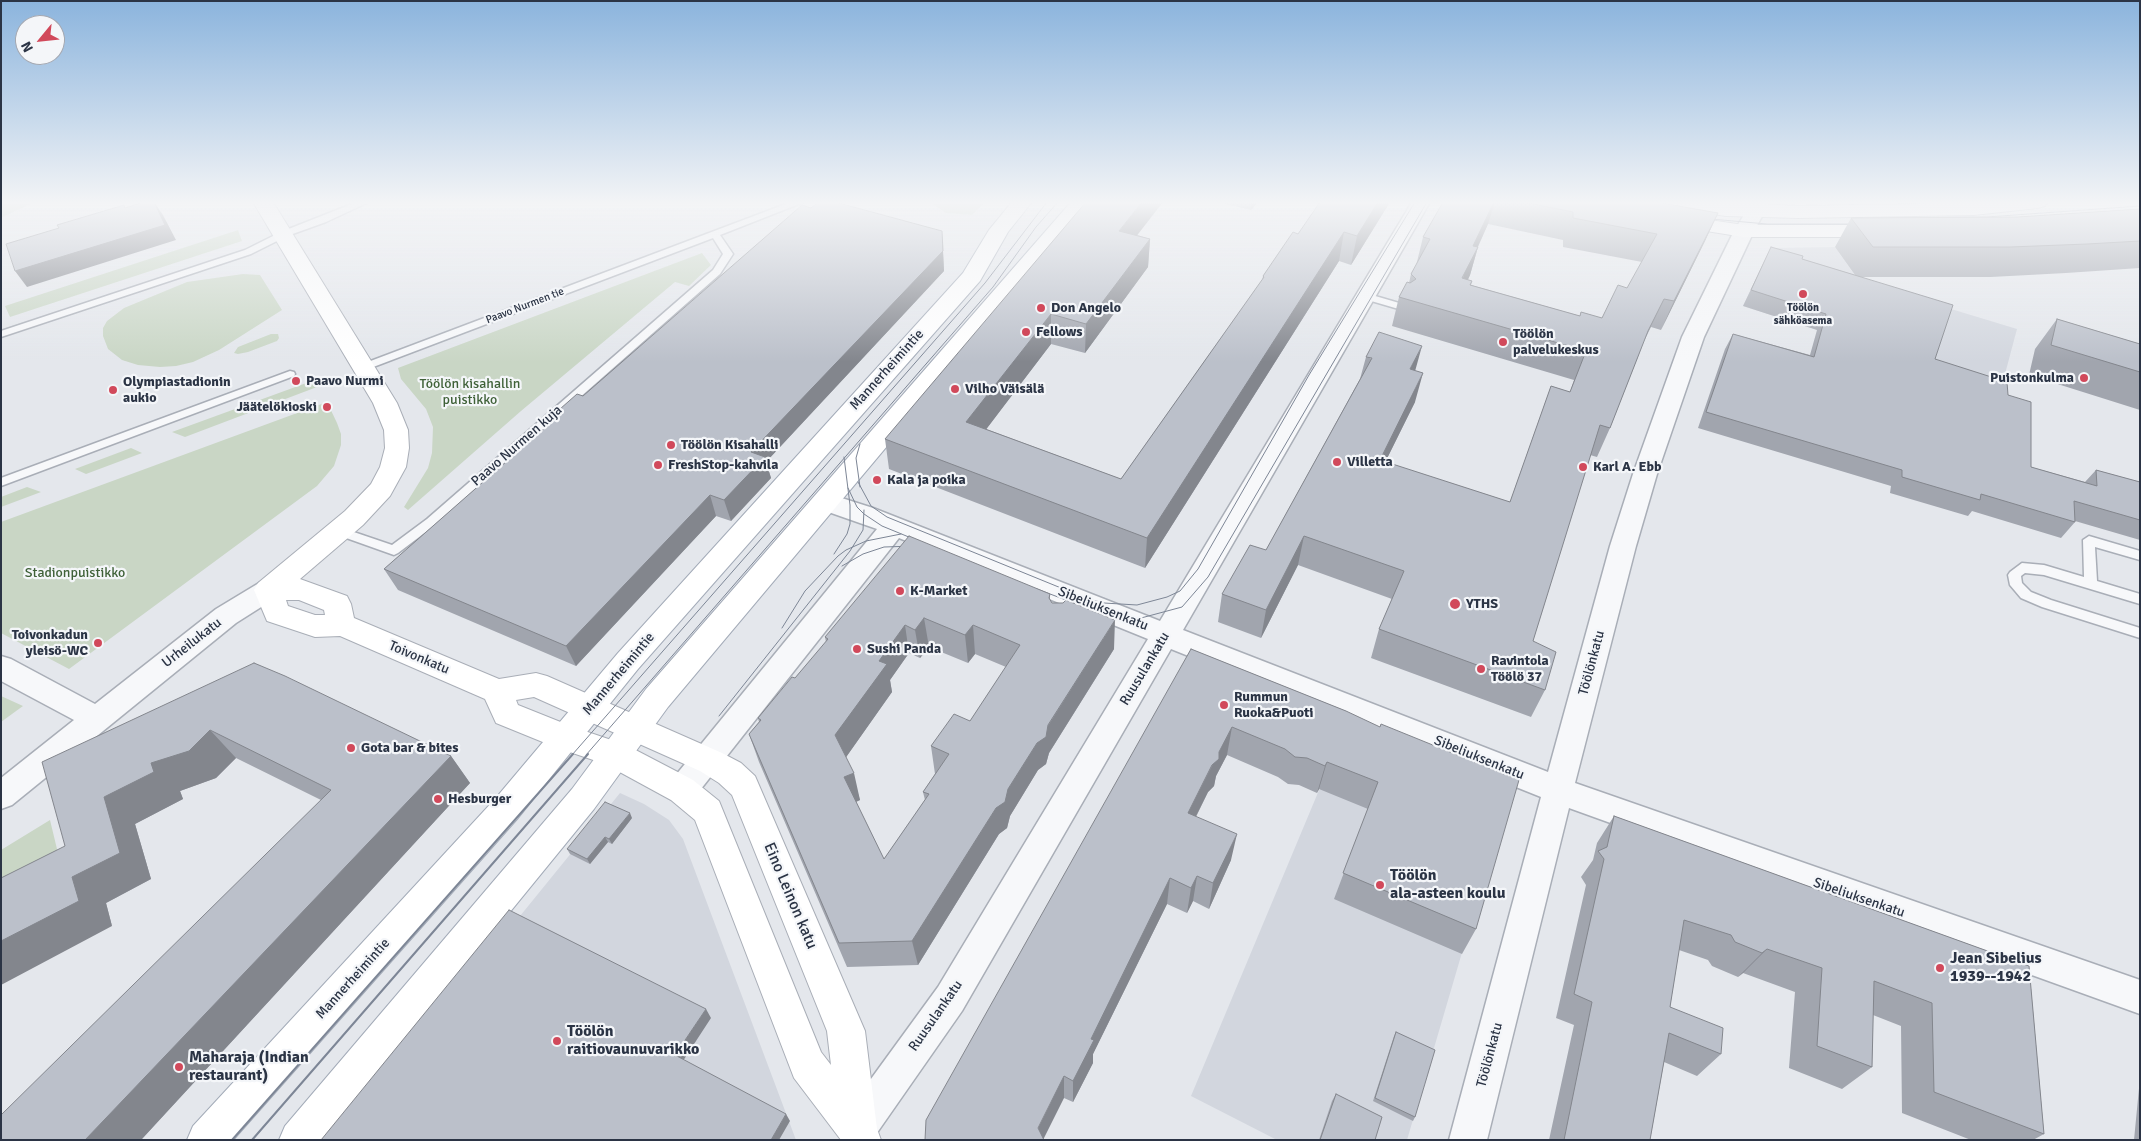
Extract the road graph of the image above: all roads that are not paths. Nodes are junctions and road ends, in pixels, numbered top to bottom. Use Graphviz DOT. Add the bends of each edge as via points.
graph roads {
  1 [pos="238,255"];
  2 [pos="297,255"];
  3 [pos="659,255"];
  4 [pos="727,255"];
  5 [pos="984,255"];
  6 [pos="1036,255"];
  7 [pos="1389,255"];
  8 [pos="1732,255"];
  9 [pos="1365,296"];
  10 [pos="1402,307"];
  11 [pos="1,334"];
  12 [pos="364,367"];
  13 [pos="290,374"];
  14 [pos="1,482"];
  15 [pos="826,502"];
  16 [pos="894,526"];
  17 [pos="339,531"];
  18 [pos="2140,556"];
  19 [pos="2091,584"];
  20 [pos="268,590"];
  21 [pos="2140,599"];
  22 [pos="2140,632"];
  23 [pos="1166,634"];
  24 [pos="1,667"];
  25 [pos="497,691"];
  26 [pos="590,708"];
  27 [pos="96,718"];
  28 [pos="566,738"];
  29 [pos="625,741"];
  30 [pos="706,760"];
  31 [pos="1559,789"];
  32 [pos="682,790"];
  33 [pos="1,796"];
  34 [pos="2140,997"];
  35 [pos="856,1136"];
  36 [pos="207,1140"];
  37 [pos="299,1140"];
  38 [pos="1468,1140"];
  1 -- 11 [label="lane"];
  2 -- 12 [label="main road"];
  3 -- 12 [label="lane, Paavo Nurmen tie"];
  4 -- 17 [label="lane, Paavo Nurmen kuja" via="717,272 431,522 394,550"];
  5 -- 26 [label="main road, Mannerheimintie" via="972,276 731,544"];
  6 -- 15 [label="main road"];
  7 -- 9 [label="street, Ruusulankatu"];
  8 -- 31 [label="street, Töölönkatu" via="1693,337 1645,474"];
  9 -- 10 [label="lane"];
  9 -- 23 [label="street, Ruusulankatu"];
  12 -- 17 [label="main road, Urheilukatu" via="385,403 396,430 397,448 381,490"];
  13 -- 14 [label="lane"];
  15 -- 16 [label="street, Sibeliuksenkatu"];
  15 -- 29 [label="main road" via="761,575"];
  16 -- 23 [label="street, Sibeliuksenkatu" via="1072,604"];
  16 -- 30 [label="street"];
  17 -- 20 [label="main road, Urheilukatu"];
  18 -- 19 [label="lane" via="2089,540"];
  19 -- 21 [label="lane"];
  19 -- 22 [label="lane" via="2044,570 2022,568 2014,574 2016,585 2026,595"];
  20 -- 25 [label="main road, Toivonkatu" via="277,613 315,626 341,625"];
  20 -- 27 [label="street, Urheilukatu" via="226,616"];
  23 -- 31 [label="street, Sibeliuksenkatu"];
  23 -- 35 [label="street, Ruusulankatu" via="950,999"];
  24 -- 27 [label="street"];
  25 -- 26 [label="main road" via="536,685"];
  25 -- 28 [label="main road" via="507,714"];
  26 -- 28 [label="main road, Mannerheimintie"];
  26 -- 29 [label="main road"];
  27 -- 33 [label="street, Urheilukatu"];
  28 -- 29 [label="main road"];
  28 -- 36 [label="main road, Mannerheimintie" via="506,809"];
  29 -- 30 [label="main road, Eino Leinon katu"];
  29 -- 32 [label="main road"];
  29 -- 37 [label="main road" via="583,799"];
  30 -- 32 [label="street"];
  30 -- 35 [label="main road, Eino Leinon katu" via="730,773 744,786 846,1031"];
  31 -- 34 [label="street, Sibeliuksenkatu" via="1649,824"];
  31 -- 38 [label="street, Töölönkatu"];
  32 -- 35 [label="main road" via="708,811 807,1065"];
}
